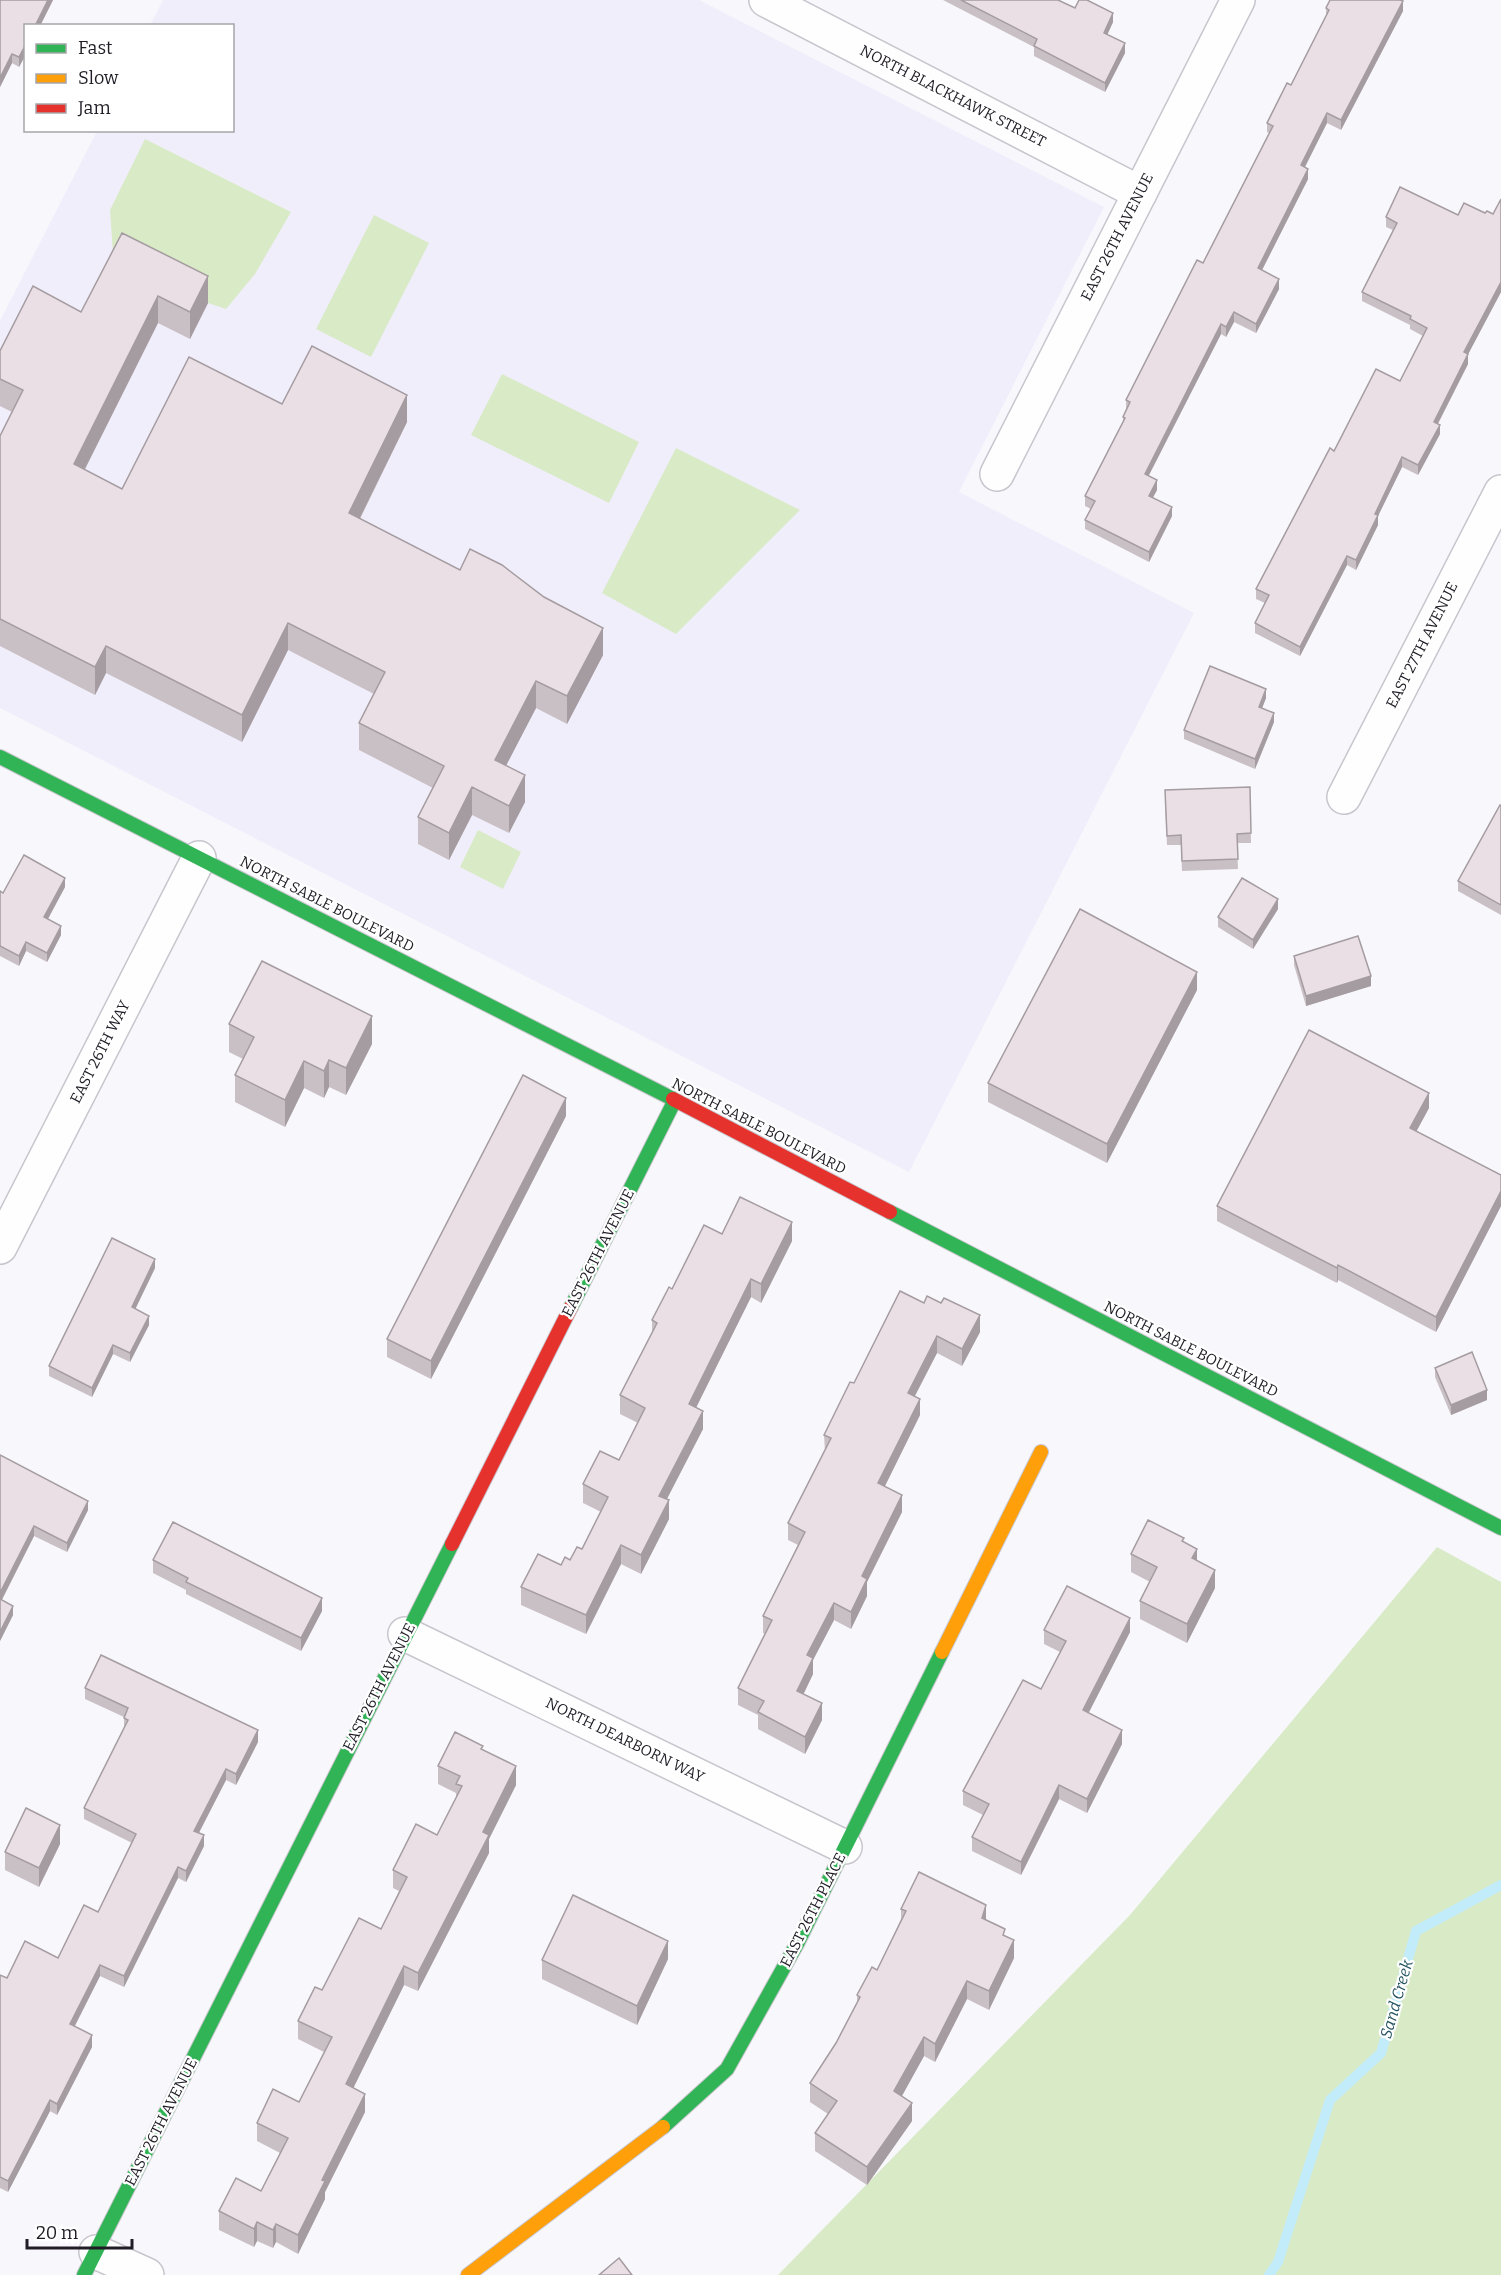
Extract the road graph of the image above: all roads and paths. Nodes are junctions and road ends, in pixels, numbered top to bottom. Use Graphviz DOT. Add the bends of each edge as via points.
graph roads {
  1 [pos="766,0"];
  2 [pos="1238,0"];
  3 [pos="1140,193"];
  4 [pos="997,474"];
  5 [pos="1501,492"];
  6 [pos="0,757"];
  7 [pos="1344,797"];
  8 [pos="199,858"];
  9 [pos="675,1100"];
  10 [pos="0,1247"];
  11 [pos="1041,1452"];
  12 [pos="1499,1521"];
  13 [pos="405,1634"];
  14 [pos="845,1846"];
  15 [pos="90,2263"];
  16 [pos="147,2275"];
  17 [pos="468,2275"];
  1 -- 3 [label="street, NORTH BLACKHAWK STREET"];
  2 -- 3 [label="street, EAST 26TH AVENUE"];
  3 -- 4 [label="street, EAST 26TH AVENUE"];
  5 -- 7 [label="street, EAST 27TH AVENUE"];
  6 -- 8 [label="street, NORTH SABLE BOULEVARD"];
  8 -- 9 [label="street, NORTH SABLE BOULEVARD"];
  8 -- 10 [label="street, EAST 26TH WAY"];
  9 -- 12 [label="street, NORTH SABLE BOULEVARD"];
  9 -- 13 [label="street, EAST 26TH AVENUE"];
  11 -- 14 [label="street, EAST 26TH PLACE"];
  13 -- 14 [label="street, NORTH DEARBORN WAY"];
  13 -- 15 [label="street, EAST 26TH AVENUE"];
  14 -- 17 [label="street, EAST 26TH PLACE" via="798,1942 727,2069 654,2136"];
  15 -- 16 [label="street"];
}
